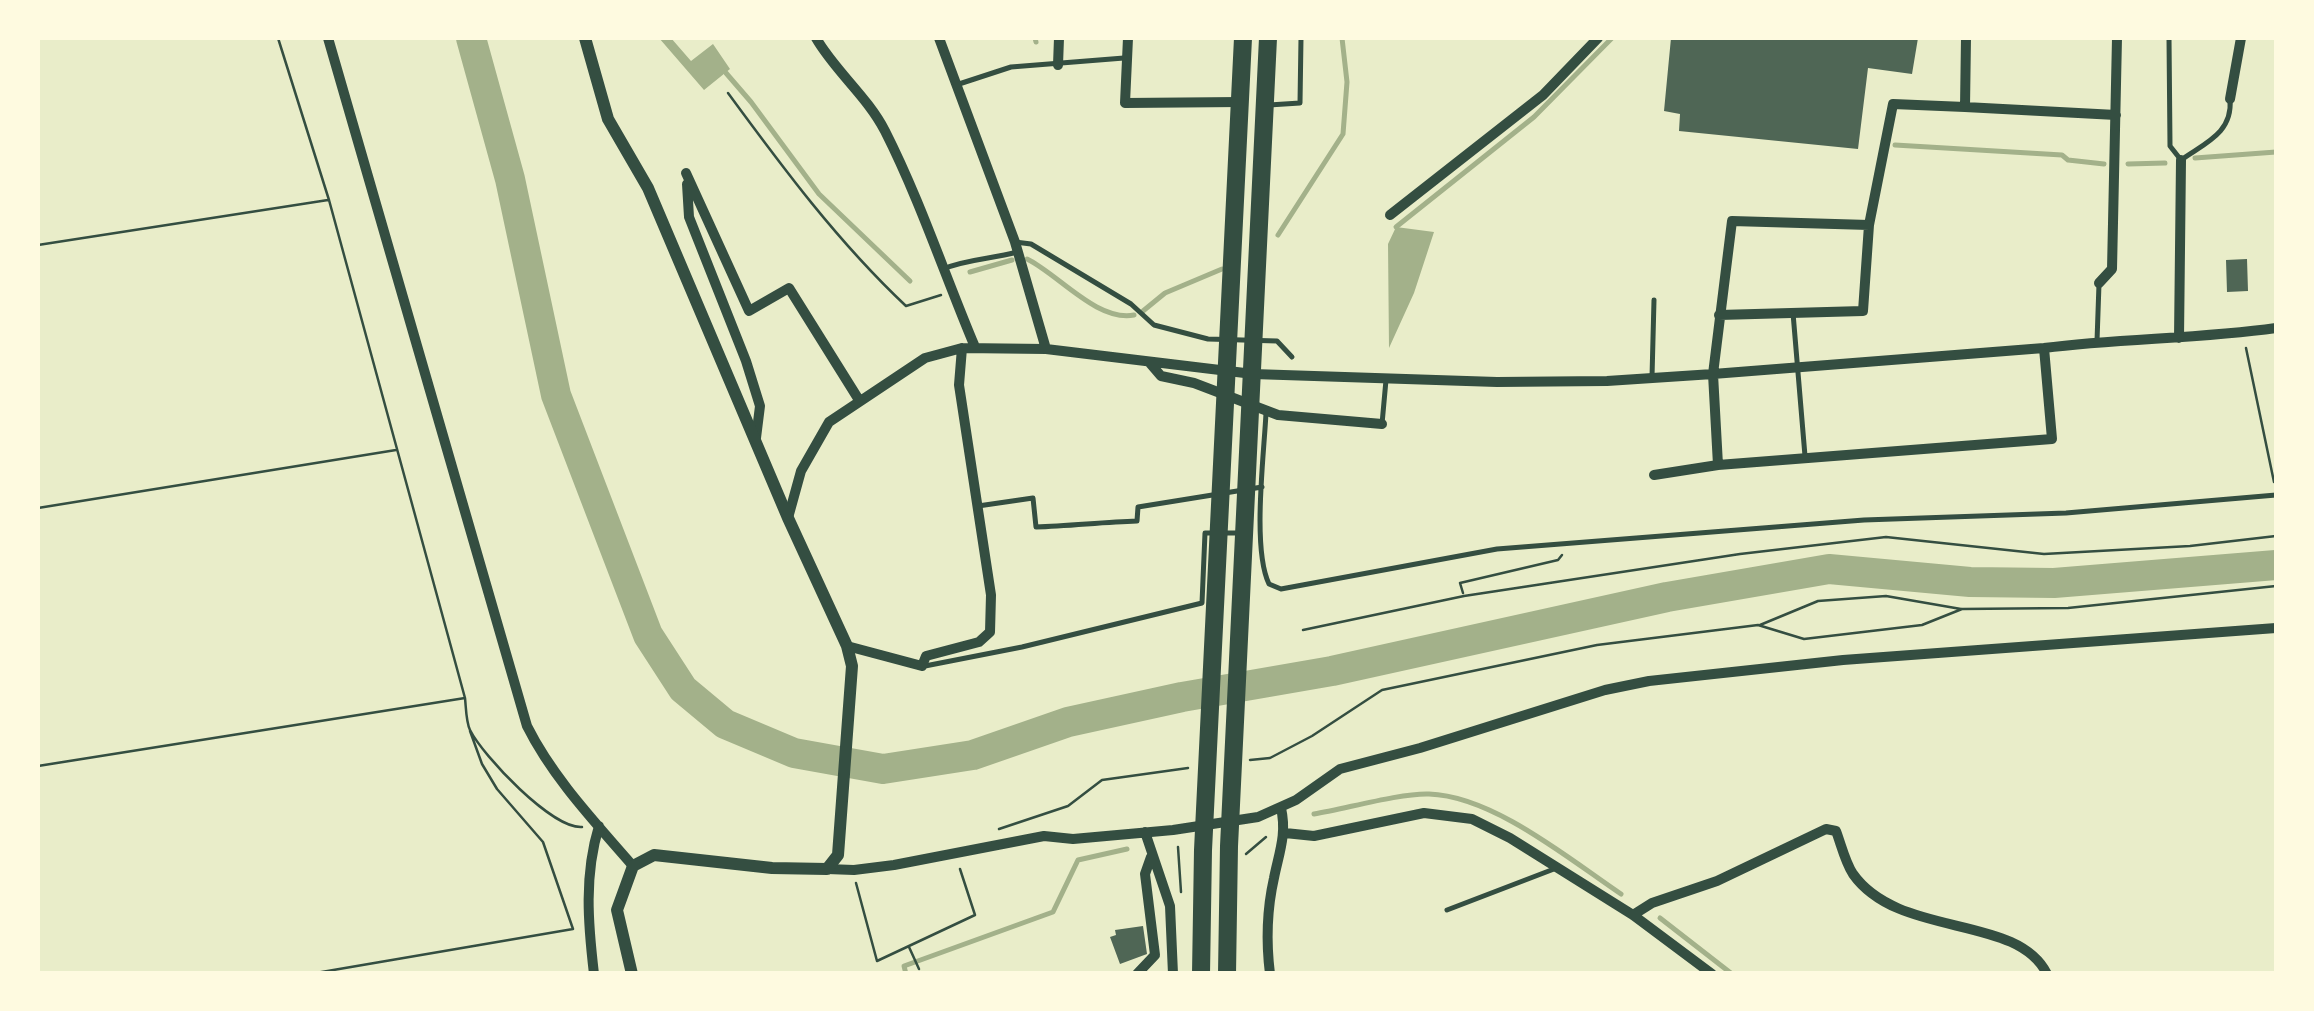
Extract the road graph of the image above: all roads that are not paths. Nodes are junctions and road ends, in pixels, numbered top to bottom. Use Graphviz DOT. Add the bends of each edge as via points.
graph roads {
  1 [pos="328,38"];
  2 [pos="585,38"];
  3 [pos="816,38"];
  4 [pos="939,38"];
  5 [pos="1058,38"];
  6 [pos="1128,38"];
  7 [pos="1244,38"];
  8 [pos="1268,38"];
  9 [pos="1301,38"];
  10 [pos="1598,38"];
  11 [pos="1966,38"];
  12 [pos="2117,38"];
  13 [pos="2168,38"];
  14 [pos="2241,38"];
  15 [pos="1127,58"];
  16 [pos="1058,65"];
  17 [pos="957,85"];
  18 [pos="2230,99"];
  19 [pos="1240,102"];
  20 [pos="1265,105"];
  21 [pos="1964,107"];
  22 [pos="2116,115"];
  23 [pos="2181,160"];
  24 [pos="1390,216"];
  25 [pos="1870,225"];
  26 [pos="1016,247"];
  27 [pos="942,269"];
  28 [pos="2098,283"];
  29 [pos="1654,300"];
  30 [pos="1793,313"];
  31 [pos="1719,314"];
  32 [pos="2276,328"];
  33 [pos="2180,338"];
  34 [pos="2096,342"];
  35 [pos="976,347"];
  36 [pos="962,348"];
  37 [pos="2044,348"];
  38 [pos="1046,349"];
  39 [pos="1292,357"];
  40 [pos="1148,362"];
  41 [pos="1798,368"];
  42 [pos="1229,371"];
  43 [pos="1253,374"];
  44 [pos="1713,374"];
  45 [pos="1386,377"];
  46 [pos="1652,377"];
  47 [pos="859,400"];
  48 [pos="1266,410"];
  49 [pos="1382,424"];
  50 [pos="756,442"];
  51 [pos="1806,460"];
  52 [pos="1718,466"];
  53 [pos="1654,475"];
  54 [pos="1262,486"];
  55 [pos="2276,496"];
  56 [pos="978,506"];
  57 [pos="788,518"];
  58 [pos="1260,534"];
  59 [pos="2276,628"];
  60 [pos="847,646"];
  61 [pos="922,666"];
  62 [pos="1282,808"];
  63 [pos="599,826"];
  64 [pos="1145,832"];
  65 [pos="1285,833"];
  66 [pos="1152,856"];
  67 [pos="632,866"];
  68 [pos="1556,868"];
  69 [pos="828,869"];
  70 [pos="1448,910"];
  71 [pos="1632,915"];
  72 [pos="594,974"];
  73 [pos="632,974"];
  74 [pos="1138,974"];
  75 [pos="1173,974"];
  76 [pos="1202,974"];
  77 [pos="1226,974"];
  78 [pos="1270,974"];
  79 [pos="1712,974"];
  80 [pos="2047,974"];
  1 -- 63 [label="street" via="527,726"];
  2 -- 50 [label="street" via="608,119 648,188"];
  3 -- 27 [label="street" via="884,130"];
  4 -- 17 [label="street"];
  5 -- 16 [label="street"];
  6 -- 15 [label="street"];
  7 -- 19 [label="highway"];
  8 -- 20 [label="highway"];
  9 -- 20 [label="lane" via="1300,103"];
  10 -- 24 [label="street" via="1543,95"];
  11 -- 21 [label="street"];
  12 -- 22 [label="street"];
  13 -- 23 [label="lane" via="2170,146"];
  14 -- 18 [label="street"];
  15 -- 16 [label="lane"];
  15 -- 19 [label="street" via="1125,103"];
  16 -- 17 [label="lane" via="1011,67"];
  17 -- 26 [label="street"];
  18 -- 23 [label="lane" via="2218,135"];
  19 -- 42 [label="highway"];
  20 -- 43 [label="highway"];
  21 -- 22 [label="street"];
  21 -- 25 [label="street" via="1894,104"];
  22 -- 28 [label="street" via="2112,269"];
  23 -- 33 [label="street"];
  25 -- 30 [label="street" via="1863,311"];
  25 -- 31 [label="street" via="1732,221"];
  26 -- 27 [label="lane"];
  26 -- 38 [label="street"];
  26 -- 39 [label="lane" via="1031,244 1131,304 1154,326 1208,339 1278,341"];
  27 -- 35 [label="street"];
  28 -- 34 [label="lane"];
  29 -- 46 [label="lane"];
  30 -- 31 [label="street"];
  30 -- 41 [label="lane"];
  31 -- 44 [label="street"];
  32 -- 33 [label="street"];
  33 -- 34 [label="street"];
  34 -- 37 [label="street"];
  35 -- 36 [label="street"];
  35 -- 38 [label="street"];
  36 -- 47 [label="street" via="924,358"];
  36 -- 56 [label="street" via="959,384"];
  37 -- 41 [label="street"];
  37 -- 51 [label="street" via="2052,439"];
  38 -- 40 [label="street"];
  40 -- 42 [label="street"];
  40 -- 48 [label="street" via="1161,376"];
  41 -- 44 [label="street"];
  41 -- 51 [label="lane"];
  42 -- 43 [label="street"];
  42 -- 76 [label="highway"];
  43 -- 45 [label="street"];
  43 -- 77 [label="highway"];
  44 -- 46 [label="street"];
  44 -- 52 [label="street"];
  45 -- 46 [label="street"];
  45 -- 49 [label="lane"];
  47 -- 50 [label="street" via="789,288 749,311 686,173 689,217 760,406"];
  47 -- 57 [label="street" via="817,440"];
  48 -- 49 [label="street"];
  48 -- 54 [label="lane"];
  50 -- 57 [label="street"];
  51 -- 52 [label="street"];
  52 -- 53 [label="street"];
  54 -- 56 [label="lane" via="1138,506 1137,521 1095,526 1036,527 1034,498"];
  54 -- 58 [label="lane"];
  55 -- 58 [label="lane" via="1496,549 1281,589 1266,577"];
  56 -- 61 [label="street" via="990,632 979,642 926,656"];
  57 -- 60 [label="street"];
  58 -- 61 [label="lane" via="1205,533 1202,603"];
  59 -- 62 [label="street" via="1842,660 1649,682 1340,769"];
  60 -- 61 [label="street"];
  60 -- 69 [label="street" via="852,666 840,840"];
  62 -- 64 [label="street"];
  62 -- 65 [label="street"];
  63 -- 67 [label="street"];
  63 -- 72 [label="street" via="588,860"];
  64 -- 66 [label="street"];
  64 -- 69 [label="street" via="1044,836 956,855"];
  65 -- 68 [label="street" via="1314,836 1407,815 1452,815 1510,838"];
  65 -- 78 [label="street" via="1266,942"];
  66 -- 74 [label="street" via="1144,874 1155,955"];
  66 -- 75 [label="street" via="1170,906"];
  67 -- 69 [label="street" via="654,855"];
  67 -- 73 [label="street" via="617,910"];
  68 -- 70 [label="lane"];
  68 -- 71 [label="street"];
  71 -- 79 [label="street"];
  71 -- 80 [label="street" via="1814,834 1836,831 1852,874 1881,901 2016,943"];
}
